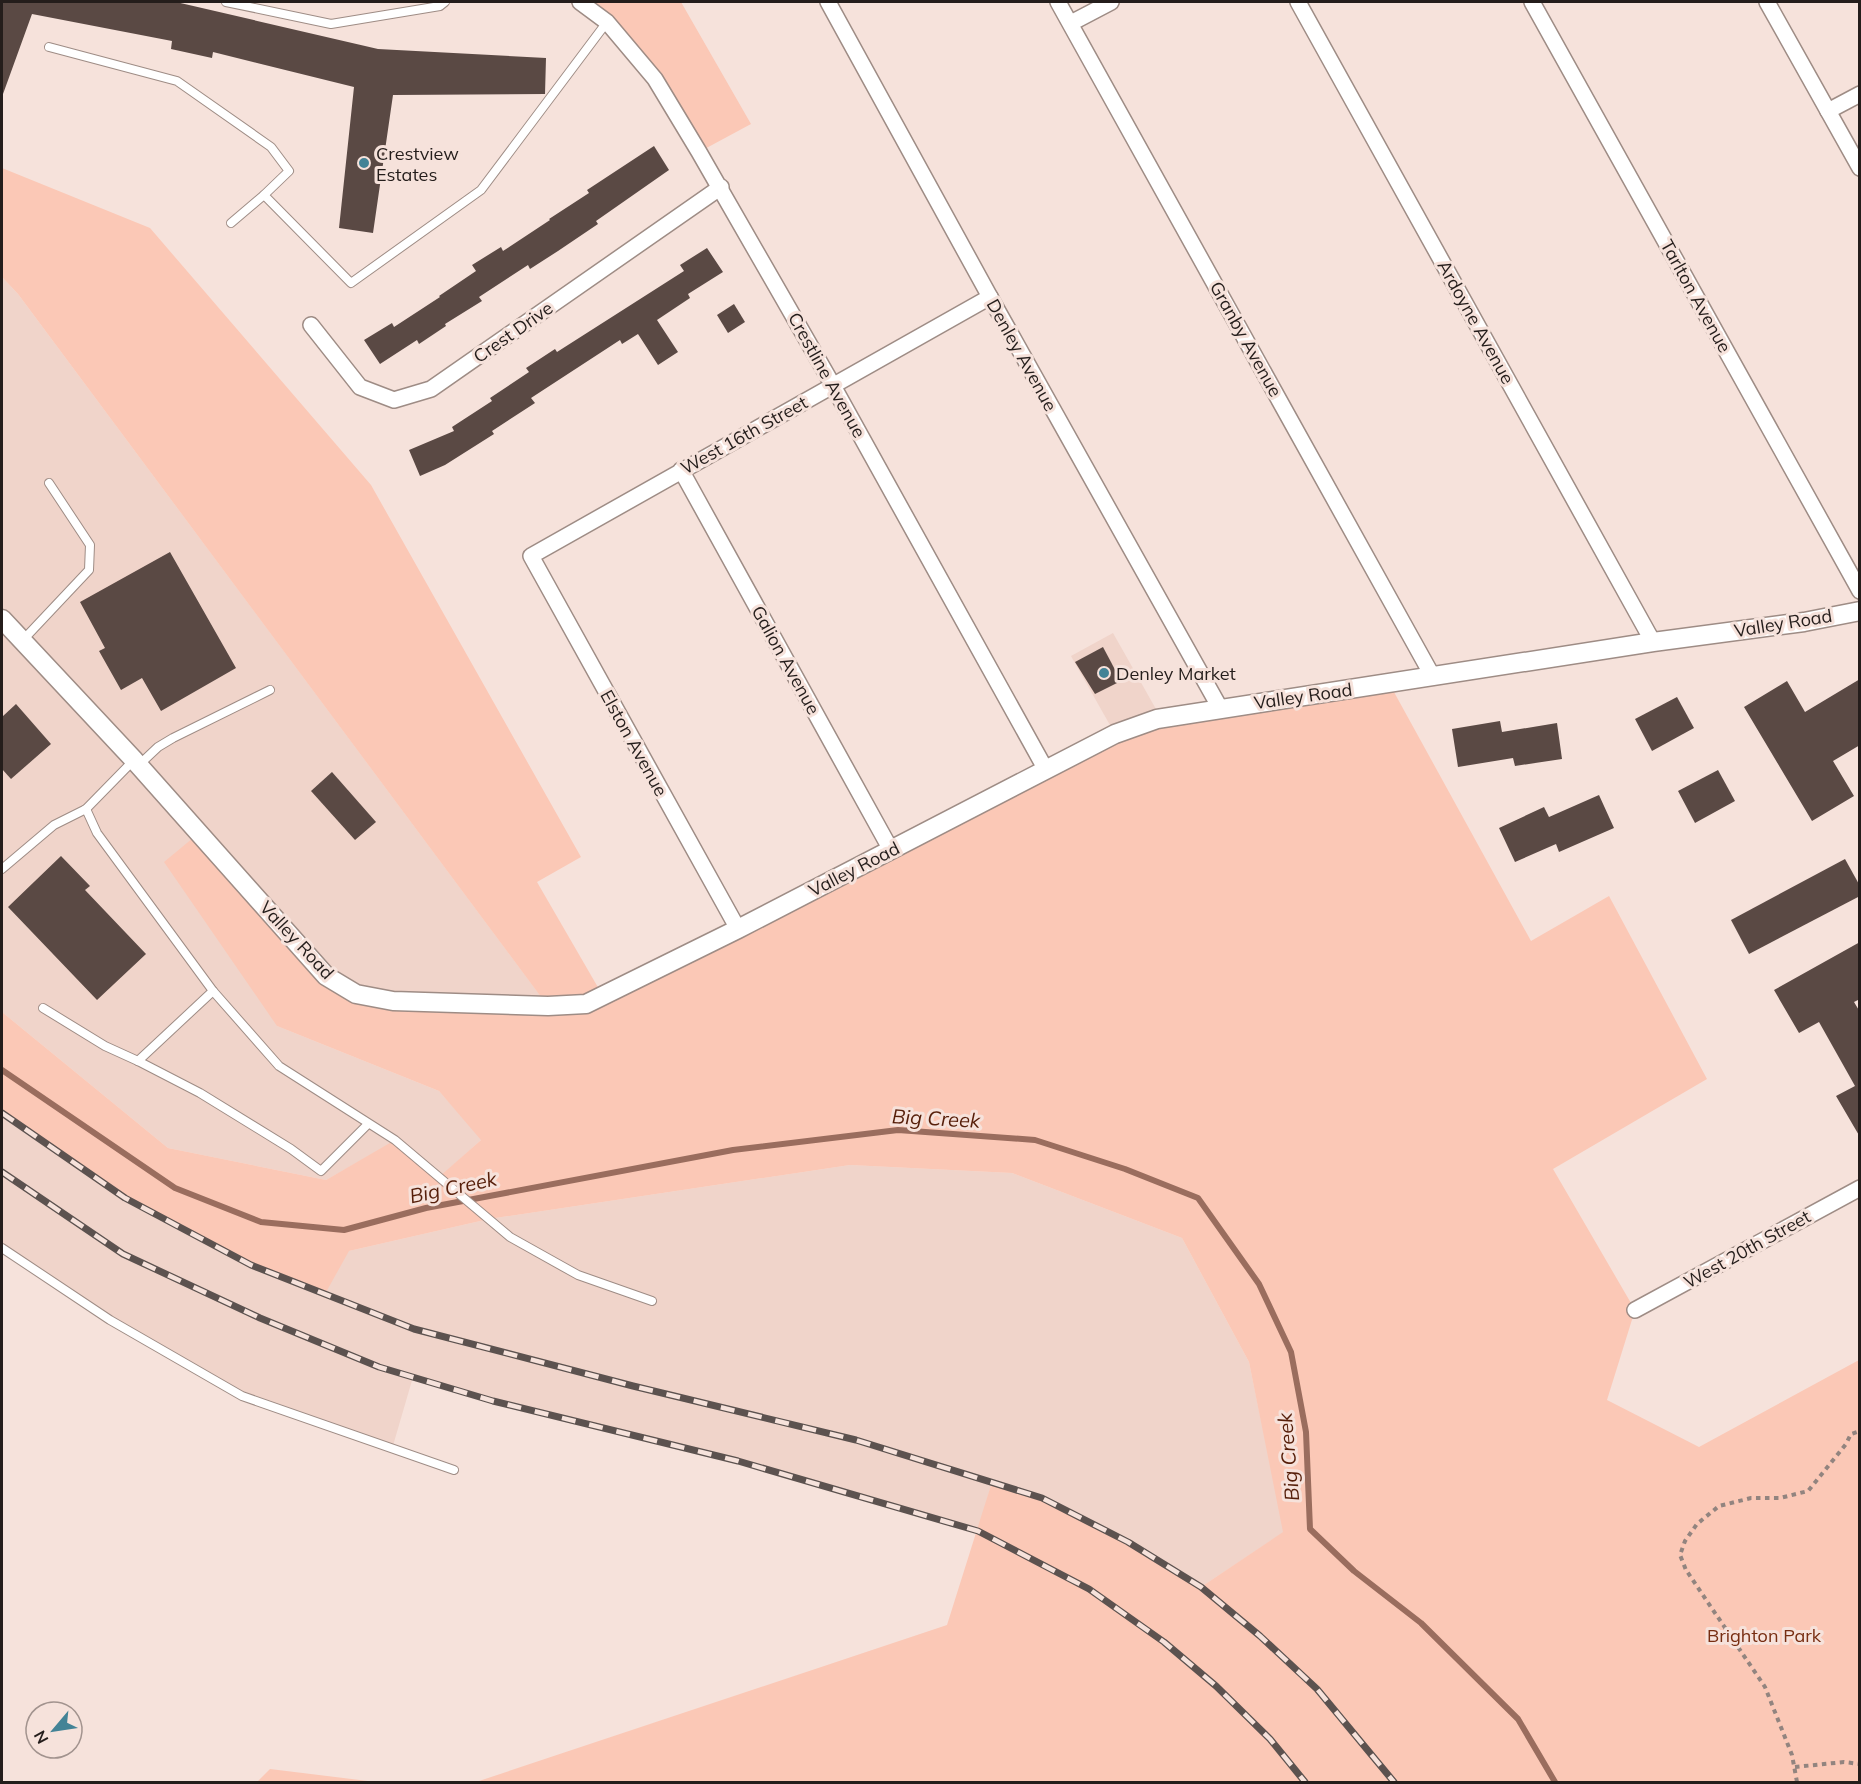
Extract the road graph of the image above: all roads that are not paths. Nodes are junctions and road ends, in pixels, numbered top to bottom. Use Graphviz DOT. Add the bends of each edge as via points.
graph roads {
  1 [pos="226,2"];
  2 [pos="445,2"];
  3 [pos="580,2"];
  4 [pos="828,2"];
  5 [pos="1058,2"];
  6 [pos="1111,2"];
  7 [pos="1298,2"];
  8 [pos="1532,2"];
  9 [pos="1767,2"];
  10 [pos="607,22"];
  11 [pos="1071,23"];
  12 [pos="49,47"];
  13 [pos="1860,94"];
  14 [pos="1828,111"];
  15 [pos="1860,168"];
  16 [pos="721,187"];
  17 [pos="264,195"];
  18 [pos="231,223"];
  19 [pos="990,297"];
  20 [pos="311,325"];
  21 [pos="833,386"];
  22 [pos="681,470"];
  23 [pos="49,483"];
  24 [pos="531,556"];
  25 [pos="1860,591"];
  26 [pos="1860,611"];
  27 [pos="2,619"];
  28 [pos="22,641"];
  29 [pos="1653,642"];
  30 [pos="1433,677"];
  31 [pos="270,690"];
  32 [pos="1220,708"];
  33 [pos="136,763"];
  34 [pos="1046,770"];
  35 [pos="86,809"];
  36 [pos="891,850"];
  37 [pos="2,869"];
  38 [pos="738,929"];
  39 [pos="213,991"];
  40 [pos="44,1008"];
  41 [pos="138,1060"];
  42 [pos="368,1124"];
  43 [pos="1860,1188"];
  44 [pos="2,1248"];
  45 [pos="652,1301"];
  46 [pos="1635,1310"];
  47 [pos="454,1470"];
  1 -- 2 [label="lane" via="331,24"];
  3 -- 10 [label="street, Crestline Avenue"];
  4 -- 19 [label="street, Denley Avenue"];
  5 -- 11 [label="street, Granby Avenue"];
  6 -- 11 [label="street"];
  7 -- 29 [label="street, Ardoyne Avenue"];
  8 -- 25 [label="street, Tarlton Avenue"];
  9 -- 14 [label="street"];
  10 -- 16 [label="street, Crestline Avenue" via="655,79"];
  10 -- 17 [label="lane" via="481,190 351,283"];
  11 -- 30 [label="street, Granby Avenue"];
  12 -- 17 [label="lane" via="177,81 271,147 289,171"];
  13 -- 14 [label="street"];
  14 -- 15 [label="street"];
  16 -- 20 [label="street, Crest Drive" via="431,389 394,400 360,387"];
  16 -- 21 [label="street, Crestline Avenue"];
  17 -- 18 [label="lane"];
  19 -- 21 [label="street, West 16th Street"];
  19 -- 32 [label="street, Denley Avenue"];
  21 -- 22 [label="street, West 16th Street"];
  21 -- 34 [label="street, Crestline Avenue"];
  22 -- 24 [label="street, West 16th Street"];
  22 -- 36 [label="street, Galion Avenue"];
  23 -- 28 [label="lane" via="90,545 89,570"];
  24 -- 38 [label="street, Elston Avenue"];
  26 -- 29 [label="street, Valley Road"];
  27 -- 28 [label="street, Valley Road"];
  28 -- 33 [label="street, Valley Road"];
  29 -- 30 [label="street, Valley Road"];
  30 -- 32 [label="street, Valley Road"];
  31 -- 33 [label="lane" via="173,738"];
  32 -- 34 [label="street, Valley Road" via="1156,719 1119,731"];
  33 -- 35 [label="lane"];
  33 -- 38 [label="street, Valley Road" via="326,976 356,994 393,1001 585,1004"];
  34 -- 36 [label="street, Valley Road"];
  35 -- 37 [label="lane" via="54,825"];
  35 -- 39 [label="lane" via="97,833"];
  36 -- 38 [label="street, Valley Road"];
  39 -- 41 [label="lane"];
  39 -- 42 [label="lane" via="279,1066"];
  40 -- 41 [label="lane" via="105,1046"];
  41 -- 42 [label="lane" via="291,1149 321,1171"];
  42 -- 45 [label="lane" via="395,1140 510,1237 578,1275"];
  43 -- 46 [label="street, West 20th Street"];
  44 -- 47 [label="lane" via="110,1320 242,1396"];
}
